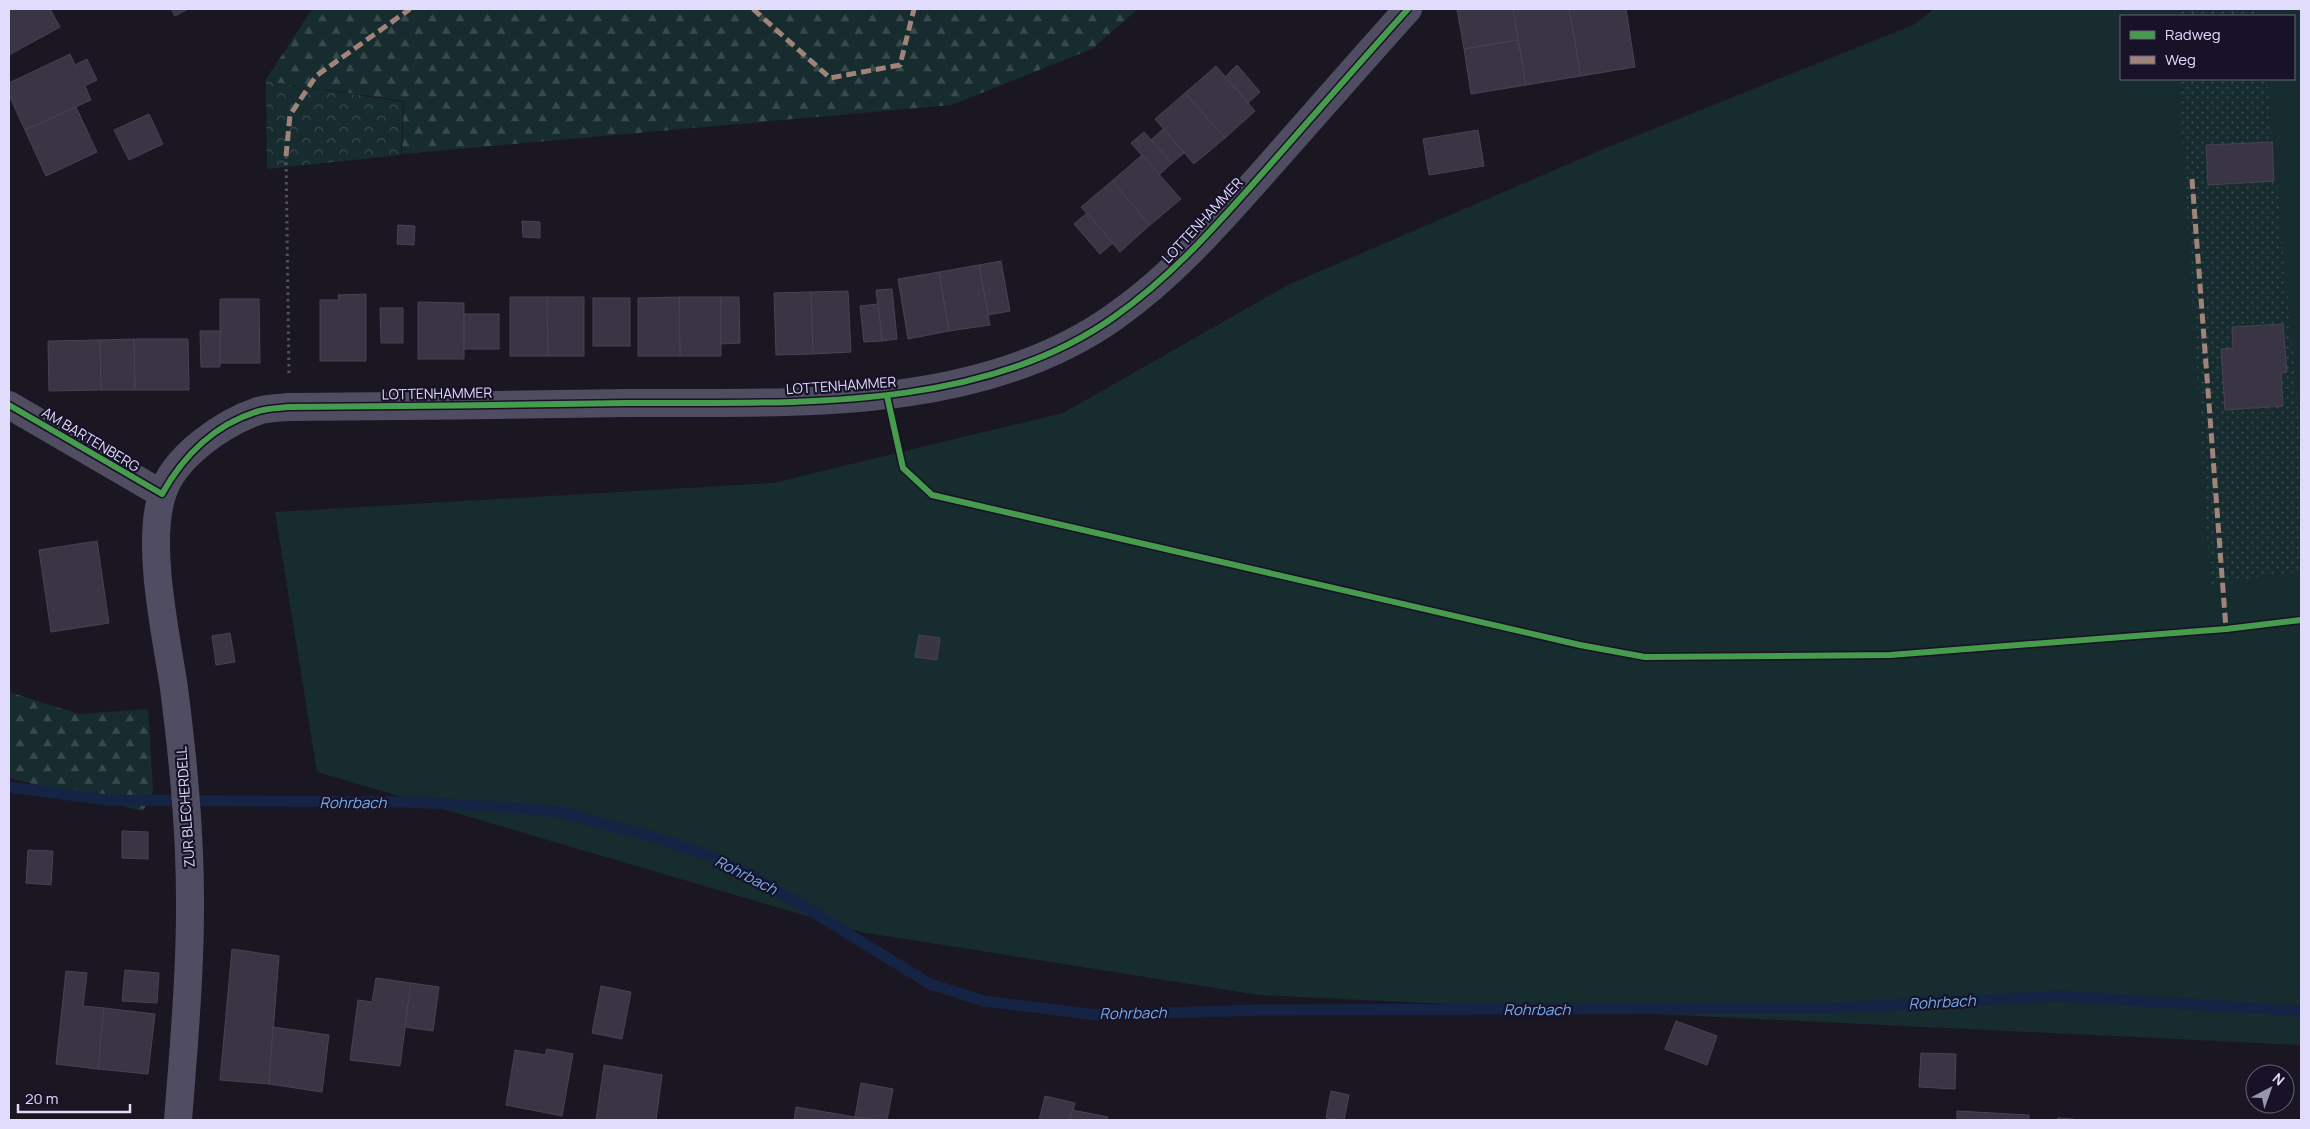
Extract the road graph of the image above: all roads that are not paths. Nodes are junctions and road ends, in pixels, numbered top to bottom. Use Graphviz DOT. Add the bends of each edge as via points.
graph roads {
  1 [pos="1408,9"];
  2 [pos="9,405"];
  3 [pos="162,494"];
  4 [pos="178,1120"];
  1 -- 3 [label="street, LOTTENHAMMER" via="1208,234 1163,280 1112,319 1069,344 1001,373 948,386 867,397 760,402 290,407 260,410 228,424 199,444 173,474"];
  2 -- 3 [label="street, AM BARTENBERG"];
  3 -- 4 [label="street, ZUR BLECHERDELL" via="156,535 157,572 179,726 189,854 190,940"];
}
